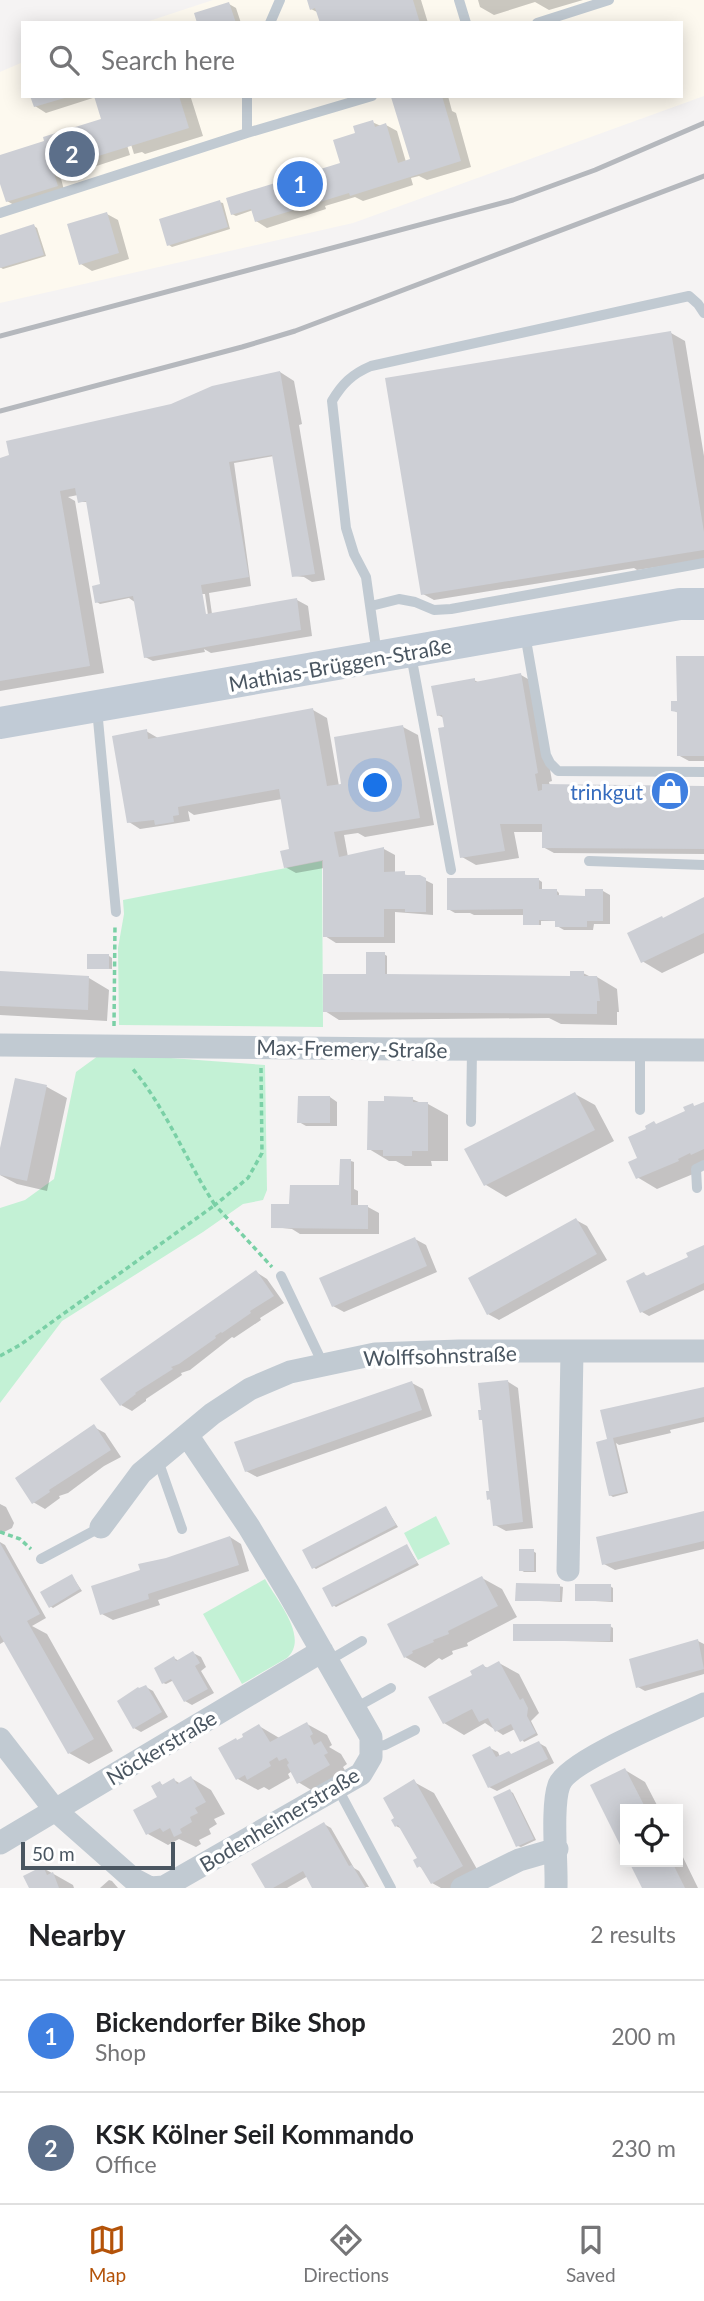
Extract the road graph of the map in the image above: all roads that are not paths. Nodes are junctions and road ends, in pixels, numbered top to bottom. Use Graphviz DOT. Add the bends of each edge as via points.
graph roads {
  1 [pos="280,0"];
  2 [pos="459,0"];
  3 [pos="609,0"];
  4 [pos="271,21"];
  5 [pos="465,21"];
  6 [pos="543,21"];
  7 [pos="247,98"];
  8 [pos="365,98"];
  9 [pos="247,133"];
  10 [pos="0,214"];
  11 [pos="704,313"];
  12 [pos="704,563"];
  13 [pos="696,600"];
  14 [pos="371,606"];
  15 [pos="525,631"];
  16 [pos="410,652"];
  17 [pos="377,658"];
  18 [pos="96,706"];
  19 [pos="0,723"];
  20 [pos="704,772"];
  21 [pos="589,861"];
  22 [pos="704,865"];
  23 [pos="451,870"];
  24 [pos="116,912"];
  25 [pos="0,1045"];
  26 [pos="472,1049"];
  27 [pos="640,1049"];
  28 [pos="704,1049"];
  29 [pos="640,1110"];
  30 [pos="471,1122"];
  31 [pos="704,1165"];
  32 [pos="697,1188"];
  33 [pos="281,1276"];
  34 [pos="704,1351"];
  35 [pos="572,1352"];
  36 [pos="323,1364"];
  37 [pos="187,1434"];
  38 [pos="155,1461"];
  39 [pos="101,1527"];
  40 [pos="182,1529"];
  41 [pos="41,1559"];
  42 [pos="568,1570"];
  43 [pos="362,1642"];
  44 [pos="325,1656"];
  45 [pos="391,1688"];
  46 [pos="704,1704"];
  47 [pos="355,1708"];
  48 [pos="415,1730"];
  49 [pos="0,1739"];
  50 [pos="371,1746"];
  51 [pos="337,1787"];
  52 [pos="55,1810"];
  53 [pos="0,1843"];
  54 [pos="557,1849"];
  55 [pos="391,1888"];
  56 [pos="462,1888"];
  57 [pos="556,1888"];
  1 -- 4 [label="lane"];
  2 -- 5 [label="lane"];
  3 -- 6 [label="lane"];
  7 -- 9 [label="lane"];
  8 -- 9 [label="lane"];
  9 -- 10 [label="lane"];
  11 -- 14 [label="lane" via="689,296 371,366 347,380 332,401 346,528 366,577"];
  12 -- 14 [label="lane" via="451,609 433,610 399,600"];
  13 -- 15 [label="street, Mathias-Brüggen-Straße"];
  14 -- 17 [label="lane"];
  15 -- 16 [label="street, Mathias-Brüggen-Straße"];
  15 -- 20 [label="lane" via="546,755 558,771"];
  16 -- 17 [label="street, Mathias-Brüggen-Straße"];
  16 -- 23 [label="lane"];
  17 -- 18 [label="street, Mathias-Brüggen-Straße"];
  18 -- 19 [label="street, Mathias-Brüggen-Straße"];
  18 -- 24 [label="lane"];
  21 -- 22 [label="lane"];
  25 -- 26 [label="street, Max-Fremery-Straße"];
  26 -- 27 [label="street, Max-Fremery-Straße"];
  26 -- 30 [label="lane"];
  27 -- 28 [label="street, Max-Fremery-Straße"];
  27 -- 29 [label="lane"];
  31 -- 32 [label="lane" via="696,1169"];
  33 -- 36 [label="lane"];
  34 -- 35 [label="street, Wolffsohnstraße"];
  35 -- 36 [label="street, Wolffsohnstraße" via="375,1354"];
  35 -- 42 [label="street"];
  36 -- 37 [label="street, Wolffsohnstraße" via="250,1389"];
  37 -- 38 [label="street, Wolffsohnstraße"];
  37 -- 44 [label="street, Bodenheimerstraße" via="249,1527"];
  38 -- 39 [label="street, Wolffsohnstraße"];
  38 -- 40 [label="lane"];
  39 -- 41 [label="lane, Wolffsohnstraße"];
  43 -- 44 [label="lane"];
  44 -- 47 [label="street, Bodenheimerstraße"];
  44 -- 52 [label="street, Nöckerstraße"];
  45 -- 47 [label="lane"];
  46 -- 54 [label="street" via="568,1772 559,1783 556,1801"];
  47 -- 50 [label="street, Bodenheimerstraße"];
  48 -- 50 [label="lane" via="385,1745"];
  49 -- 52 [label="street, Bodenheimerstraße"];
  50 -- 51 [label="street, Bodenheimerstraße" via="371,1757 360,1774"];
  51 -- 52 [label="street, Bodenheimerstraße" via="164,1887 150,1888 132,1879"];
  51 -- 55 [label="lane"];
  52 -- 53 [label="street, Nöckerstraße"];
  54 -- 56 [label="street" via="519,1860"];
  54 -- 57 [label="street"];
}
